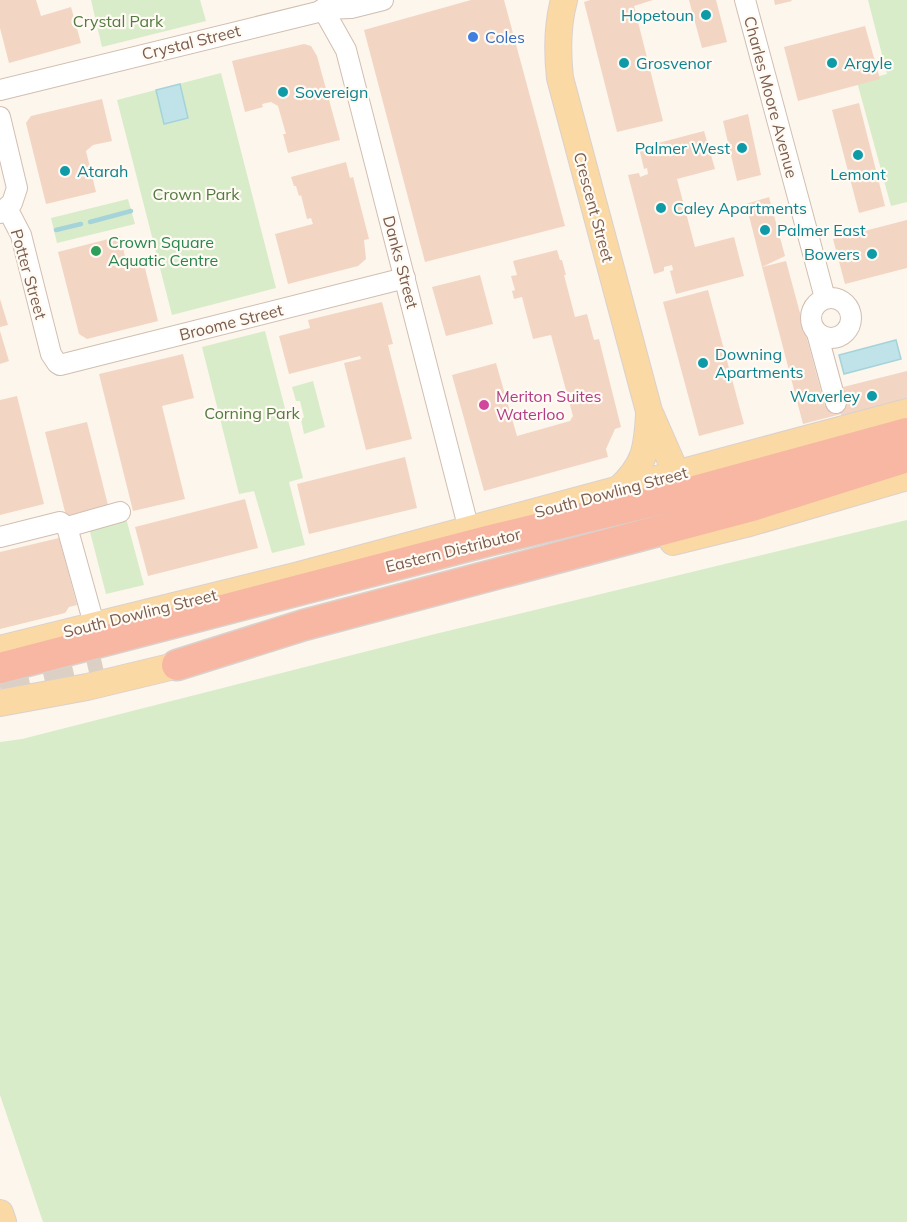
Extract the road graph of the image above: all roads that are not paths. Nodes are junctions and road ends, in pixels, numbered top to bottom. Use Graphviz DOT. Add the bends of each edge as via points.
graph roads {
  1 [pos="383,0"];
  2 [pos="564,0"];
  3 [pos="746,0"];
  4 [pos="325,4"];
  5 [pos="0,90"];
  6 [pos="0,117"];
  7 [pos="4,210"];
  8 [pos="405,278"];
  9 [pos="825,298"];
  10 [pos="817,333"];
  11 [pos="57,363"];
  12 [pos="649,411"];
  13 [pos="838,412"];
  14 [pos="907,412"];
  15 [pos="907,433"];
  16 [pos="907,452"];
  17 [pos="907,457"];
  18 [pos="677,475"];
  19 [pos="907,477"];
  20 [pos="620,489"];
  21 [pos="120,512"];
  22 [pos="68,527"];
  23 [pos="469,530"];
  24 [pos="0,537"];
  25 [pos="94,624"];
  26 [pos="0,649"];
  27 [pos="102,663"];
  28 [pos="177,665"];
  29 [pos="0,668"];
  30 [pos="0,703"];
  31 [pos="0,1213"];
  32 [pos="3,1222"];
  1 -- 4 [label="street, Crystal Street" via="351,8"];
  2 -- 12 [label="main road, Crescent Street" via="558,29 560,78"];
  3 -- 9 [label="street, Charles Moore Avenue"];
  4 -- 5 [label="street, Crystal Street" via="318,12"];
  4 -- 8 [label="street, Danks Street" via="346,50"];
  6 -- 7 [label="street, Potter Street" via="17,188"];
  7 -- 11 [label="street, Potter Street" via="21,236 51,354"];
  8 -- 11 [label="street, Broome Street" via="64,365"];
  8 -- 23 [label="street, Danks Street"];
  9 -- 10 [label="street" via="812,313"];
  9 -- 10 [label="street" via="838,299 848,306 852,318 837,337"];
  10 -- 13 [label="street"];
  12 -- 18 [label="main road, Crescent Street"];
  12 -- 20 [label="main road, Crescent Street" via="645,456"];
  14 -- 18 [label="main road, South Dowling Street"];
  15 -- 29 [label="highway, Eastern Distributor"];
  16 -- 27 [label="highway, Eastern Distributor"];
  17 -- 28 [label="highway" via="752,506 304,625"];
  18 -- 20 [label="main road, South Dowling Street"];
  19 -- 28 [label="main road" via="746,524"];
  20 -- 23 [label="main road, South Dowling Street"];
  21 -- 22 [label="street"];
  22 -- 24 [label="street" via="60,522"];
  22 -- 25 [label="street"];
  23 -- 25 [label="main road, South Dowling Street"];
  25 -- 26 [label="main road, South Dowling Street"];
  28 -- 30 [label="main road"];
  31 -- 32 [label="main road"];
}
